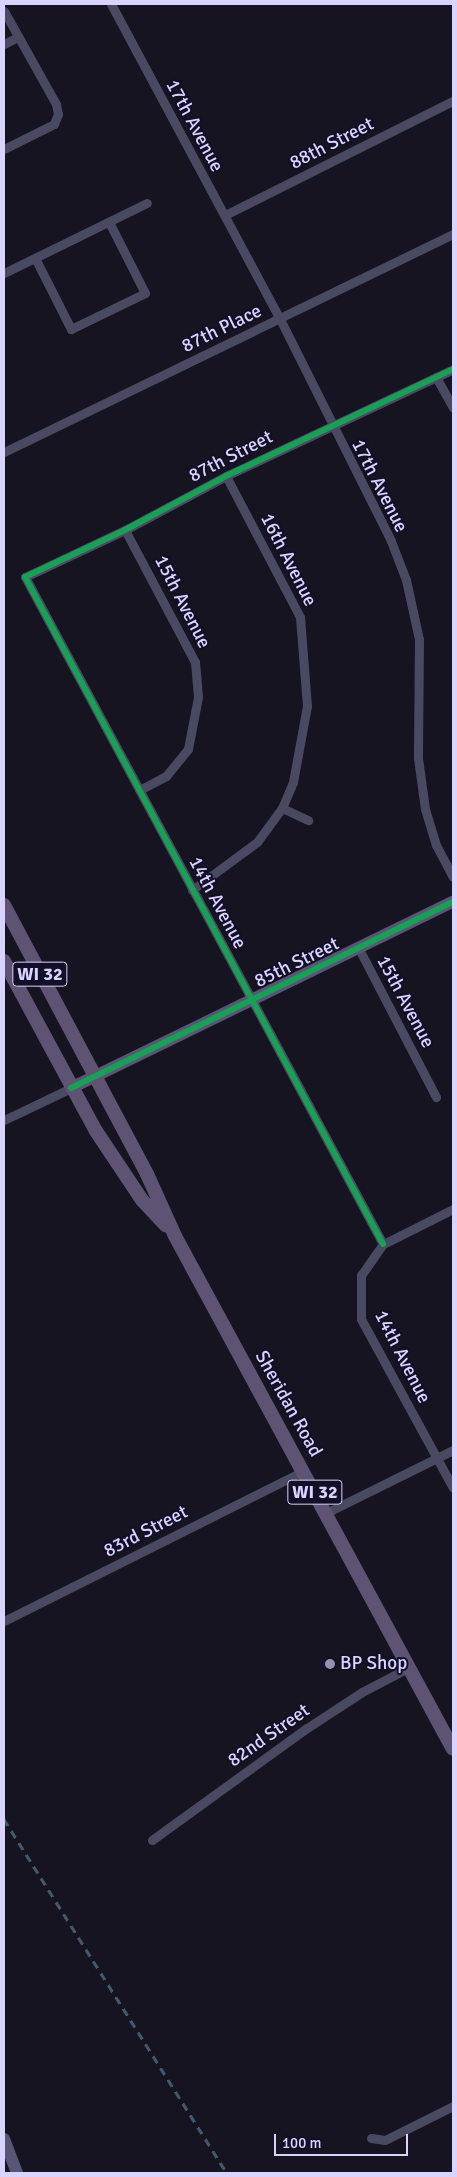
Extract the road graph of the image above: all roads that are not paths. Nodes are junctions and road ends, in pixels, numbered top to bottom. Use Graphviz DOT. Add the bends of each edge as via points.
graph roads {
  1 [pos="111,4"];
  2 [pos="4,11"];
  3 [pos="18,37"];
  4 [pos="4,44"];
  5 [pos="453,101"];
  6 [pos="4,149"];
  7 [pos="147,204"];
  8 [pos="225,215"];
  9 [pos="109,222"];
  10 [pos="453,234"];
  11 [pos="35,258"];
  12 [pos="4,273"];
  13 [pos="280,319"];
  14 [pos="453,369"];
  15 [pos="436,377"];
  16 [pos="453,408"];
  17 [pos="332,425"];
  18 [pos="4,452"];
  19 [pos="226,476"];
  20 [pos="125,530"];
  21 [pos="25,577"];
  22 [pos="140,790"];
  23 [pos="282,808"];
  24 [pos="308,820"];
  25 [pos="453,877"];
  26 [pos="192,890"];
  27 [pos="453,902"];
  28 [pos="4,905"];
  29 [pos="359,949"];
  30 [pos="4,961"];
  31 [pos="252,1001"];
  32 [pos="94,1078"];
  33 [pos="71,1088"];
  34 [pos="436,1097"];
  35 [pos="4,1120"];
  36 [pos="453,1209"];
  37 [pos="175,1236"];
  38 [pos="382,1244"];
  39 [pos="453,1450"];
  40 [pos="437,1458"];
  41 [pos="303,1471"];
  42 [pos="453,1488"];
  43 [pos="326,1513"];
  44 [pos="4,1622"];
  45 [pos="410,1667"];
  46 [pos="453,1749"];
  47 [pos="152,1840"];
  48 [pos="453,2106"];
  49 [pos="372,2138"];
  50 [pos="4,2139"];
  51 [pos="17,2173"];
  1 -- 8 [label="street, 17th Avenue"];
  2 -- 3 [label="street"];
  3 -- 4 [label="street"];
  3 -- 6 [label="street" via="56,104 54,124"];
  5 -- 8 [label="street, 88th Street"];
  7 -- 9 [label="street"];
  8 -- 13 [label="street, 17th Avenue"];
  9 -- 11 [label="street"];
  9 -- 11 [label="street" via="145,293 71,329"];
  10 -- 13 [label="street, 87th Place"];
  11 -- 12 [label="street"];
  13 -- 17 [label="street, 17th Avenue"];
  13 -- 18 [label="street, 87th Place"];
  14 -- 15 [label="street, 87th Street"];
  15 -- 16 [label="street"];
  15 -- 17 [label="street, 87th Street"];
  17 -- 19 [label="street, 87th Street"];
  17 -- 25 [label="street, 17th Avenue" via="391,541 406,580 419,639 418,758 425,809 436,845"];
  19 -- 20 [label="street, 87th Street"];
  19 -- 23 [label="street, 16th Avenue" via="300,616 307,706 293,782"];
  20 -- 21 [label="street, 87th Street"];
  20 -- 22 [label="street, 15th Avenue" via="191,653 198,697 188,749 166,776"];
  21 -- 22 [label="street, 14th Avenue"];
  22 -- 26 [label="street, 14th Avenue"];
  23 -- 24 [label="street"];
  23 -- 26 [label="street, 16th Avenue" via="257,842"];
  26 -- 31 [label="street, 14th Avenue"];
  27 -- 29 [label="street, 85th Street"];
  28 -- 32 [label="main road, Sheridan Road / WI 32"];
  29 -- 31 [label="street, 85th Street"];
  29 -- 34 [label="street, 15th Avenue"];
  30 -- 33 [label="main road, Sheridan Road / WI 32"];
  31 -- 32 [label="street, 85th Street"];
  31 -- 38 [label="street, 14th Avenue"];
  32 -- 33 [label="street, 85th Street"];
  32 -- 37 [label="main road, Sheridan Road / WI 32" via="147,1174"];
  33 -- 35 [label="street, 85th Street"];
  33 -- 37 [label="main road, Sheridan Road / WI 32" via="142,1200"];
  36 -- 38 [label="street"];
  37 -- 41 [label="main road, Sheridan Road / WI 32"];
  38 -- 40 [label="street, 14th Avenue" via="361,1274 361,1319"];
  39 -- 40 [label="street"];
  40 -- 42 [label="street, 14th Avenue"];
  40 -- 43 [label="street"];
  41 -- 43 [label="main road, Sheridan Road / WI 32"];
  41 -- 44 [label="street, 83rd Street"];
  43 -- 45 [label="main road, Sheridan Road / WI 32"];
  45 -- 46 [label="main road, Sheridan Road / WI 32"];
  45 -- 47 [label="street, 82nd Street" via="362,1692 307,1728"];
  48 -- 49 [label="street" via="385,2140"];
  50 -- 51 [label="street"];
}
